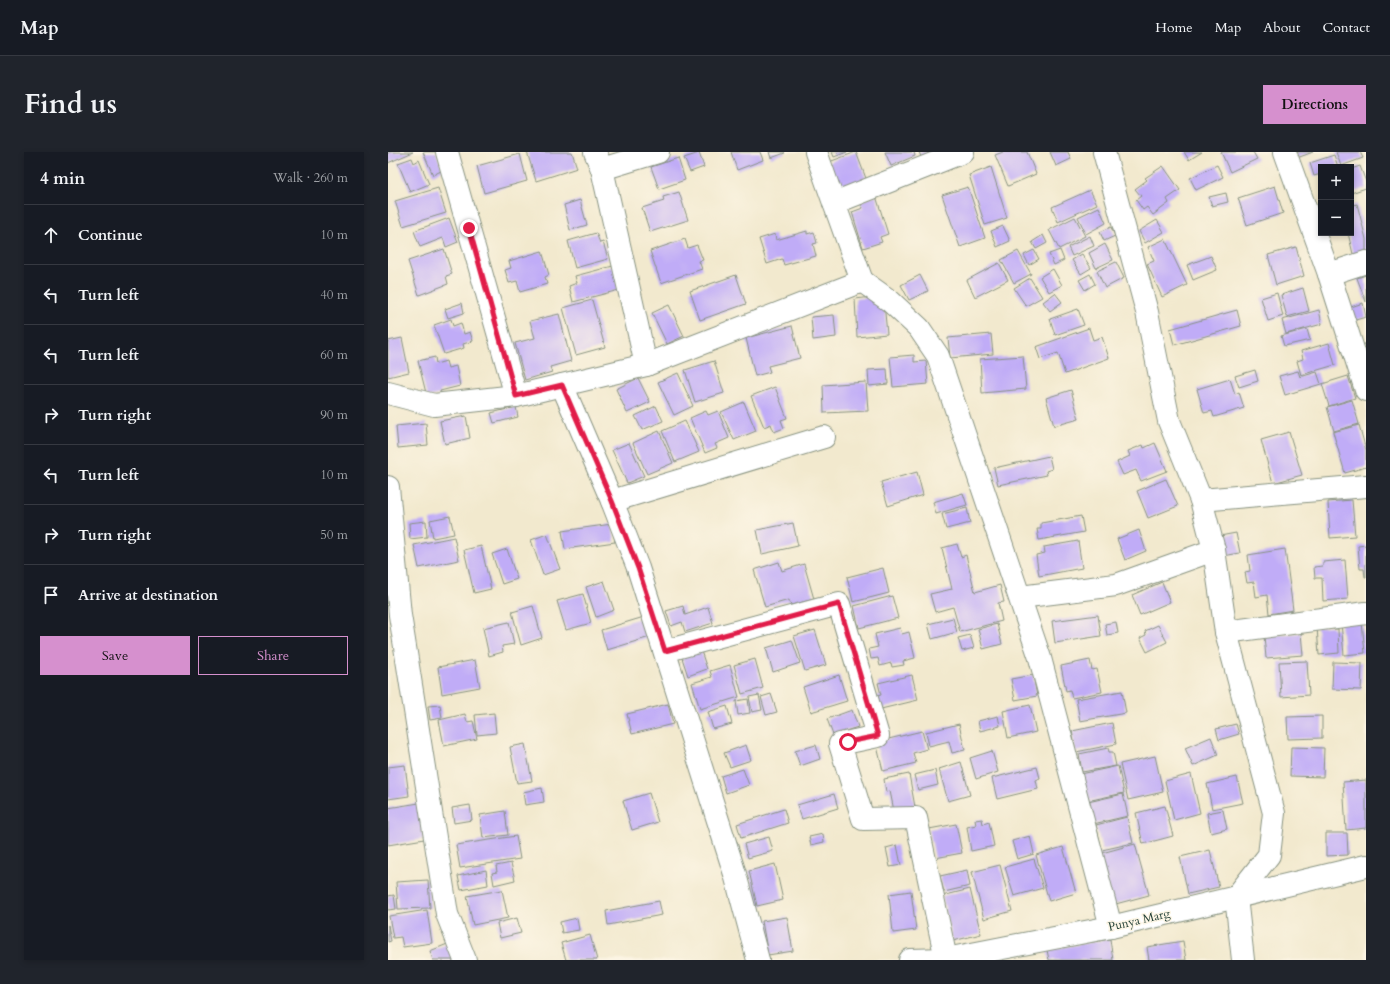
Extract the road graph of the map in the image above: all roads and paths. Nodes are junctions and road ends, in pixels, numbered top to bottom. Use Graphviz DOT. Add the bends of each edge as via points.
graph roads {
  1 [pos="447,152"];
  2 [pos="658,152"];
  3 [pos="816,152"];
  4 [pos="963,152"];
  5 [pos="1104,152"];
  6 [pos="1285,152"];
  7 [pos="599,161"];
  8 [pos="834,203"];
  9 [pos="1366,262"];
  10 [pos="1329,274"];
  11 [pos="862,281"];
  12 [pos="646,365"];
  13 [pos="562,385"];
  14 [pos="1366,390"];
  15 [pos="388,394"];
  16 [pos="516,396"];
  17 [pos="824,437"];
  18 [pos="1366,486"];
  19 [pos="388,487"];
  20 [pos="1201,500"];
  21 [pos="612,501"];
  22 [pos="1214,550"];
  23 [pos="1020,597"];
  24 [pos="1366,613"];
  25 [pos="1226,632"];
  26 [pos="665,651"];
  27 [pos="1366,866"];
  28 [pos="1236,897"];
  29 [pos="1111,927"];
  30 [pos="946,959"];
  31 [pos="465,960"];
  32 [pos="758,960"];
  33 [pos="910,960"];
  34 [pos="1243,960"];
  1 -- 16 [label="street"];
  2 -- 7 [label="street"];
  3 -- 8 [label="street"];
  4 -- 8 [label="street"];
  5 -- 20 [label="street" via="1147,312 1169,421"];
  6 -- 10 [label="street"];
  7 -- 12 [label="street"];
  8 -- 11 [label="street"];
  9 -- 10 [label="street"];
  10 -- 14 [label="street"];
  11 -- 12 [label="street"];
  11 -- 23 [label="street" via="890,301 919,328 938,356"];
  12 -- 13 [label="street"];
  13 -- 16 [label="street"];
  13 -- 21 [label="street"];
  15 -- 16 [label="street" via="434,405"];
  17 -- 21 [label="street"];
  18 -- 20 [label="street"];
  19 -- 31 [label="street" via="400,615 447,914"];
  20 -- 22 [label="street"];
  21 -- 26 [label="street" via="638,568"];
  22 -- 23 [label="street" via="1116,585"];
  22 -- 25 [label="street"];
  23 -- 29 [label="street" via="1040,658"];
  24 -- 25 [label="street"];
  25 -- 28 [label="street" via="1274,813 1269,855"];
  26 -- 30 [label="street" via="839,604 878,736 840,744 864,819 916,818"];
  26 -- 32 [label="street" via="735,874"];
  27 -- 28 [label="street, Punya Marg"];
  28 -- 29 [label="street, Punya Marg"];
  28 -- 34 [label="street"];
  29 -- 30 [label="street, Punya Marg"];
  30 -- 33 [label="street, Punya Marg"];
}
